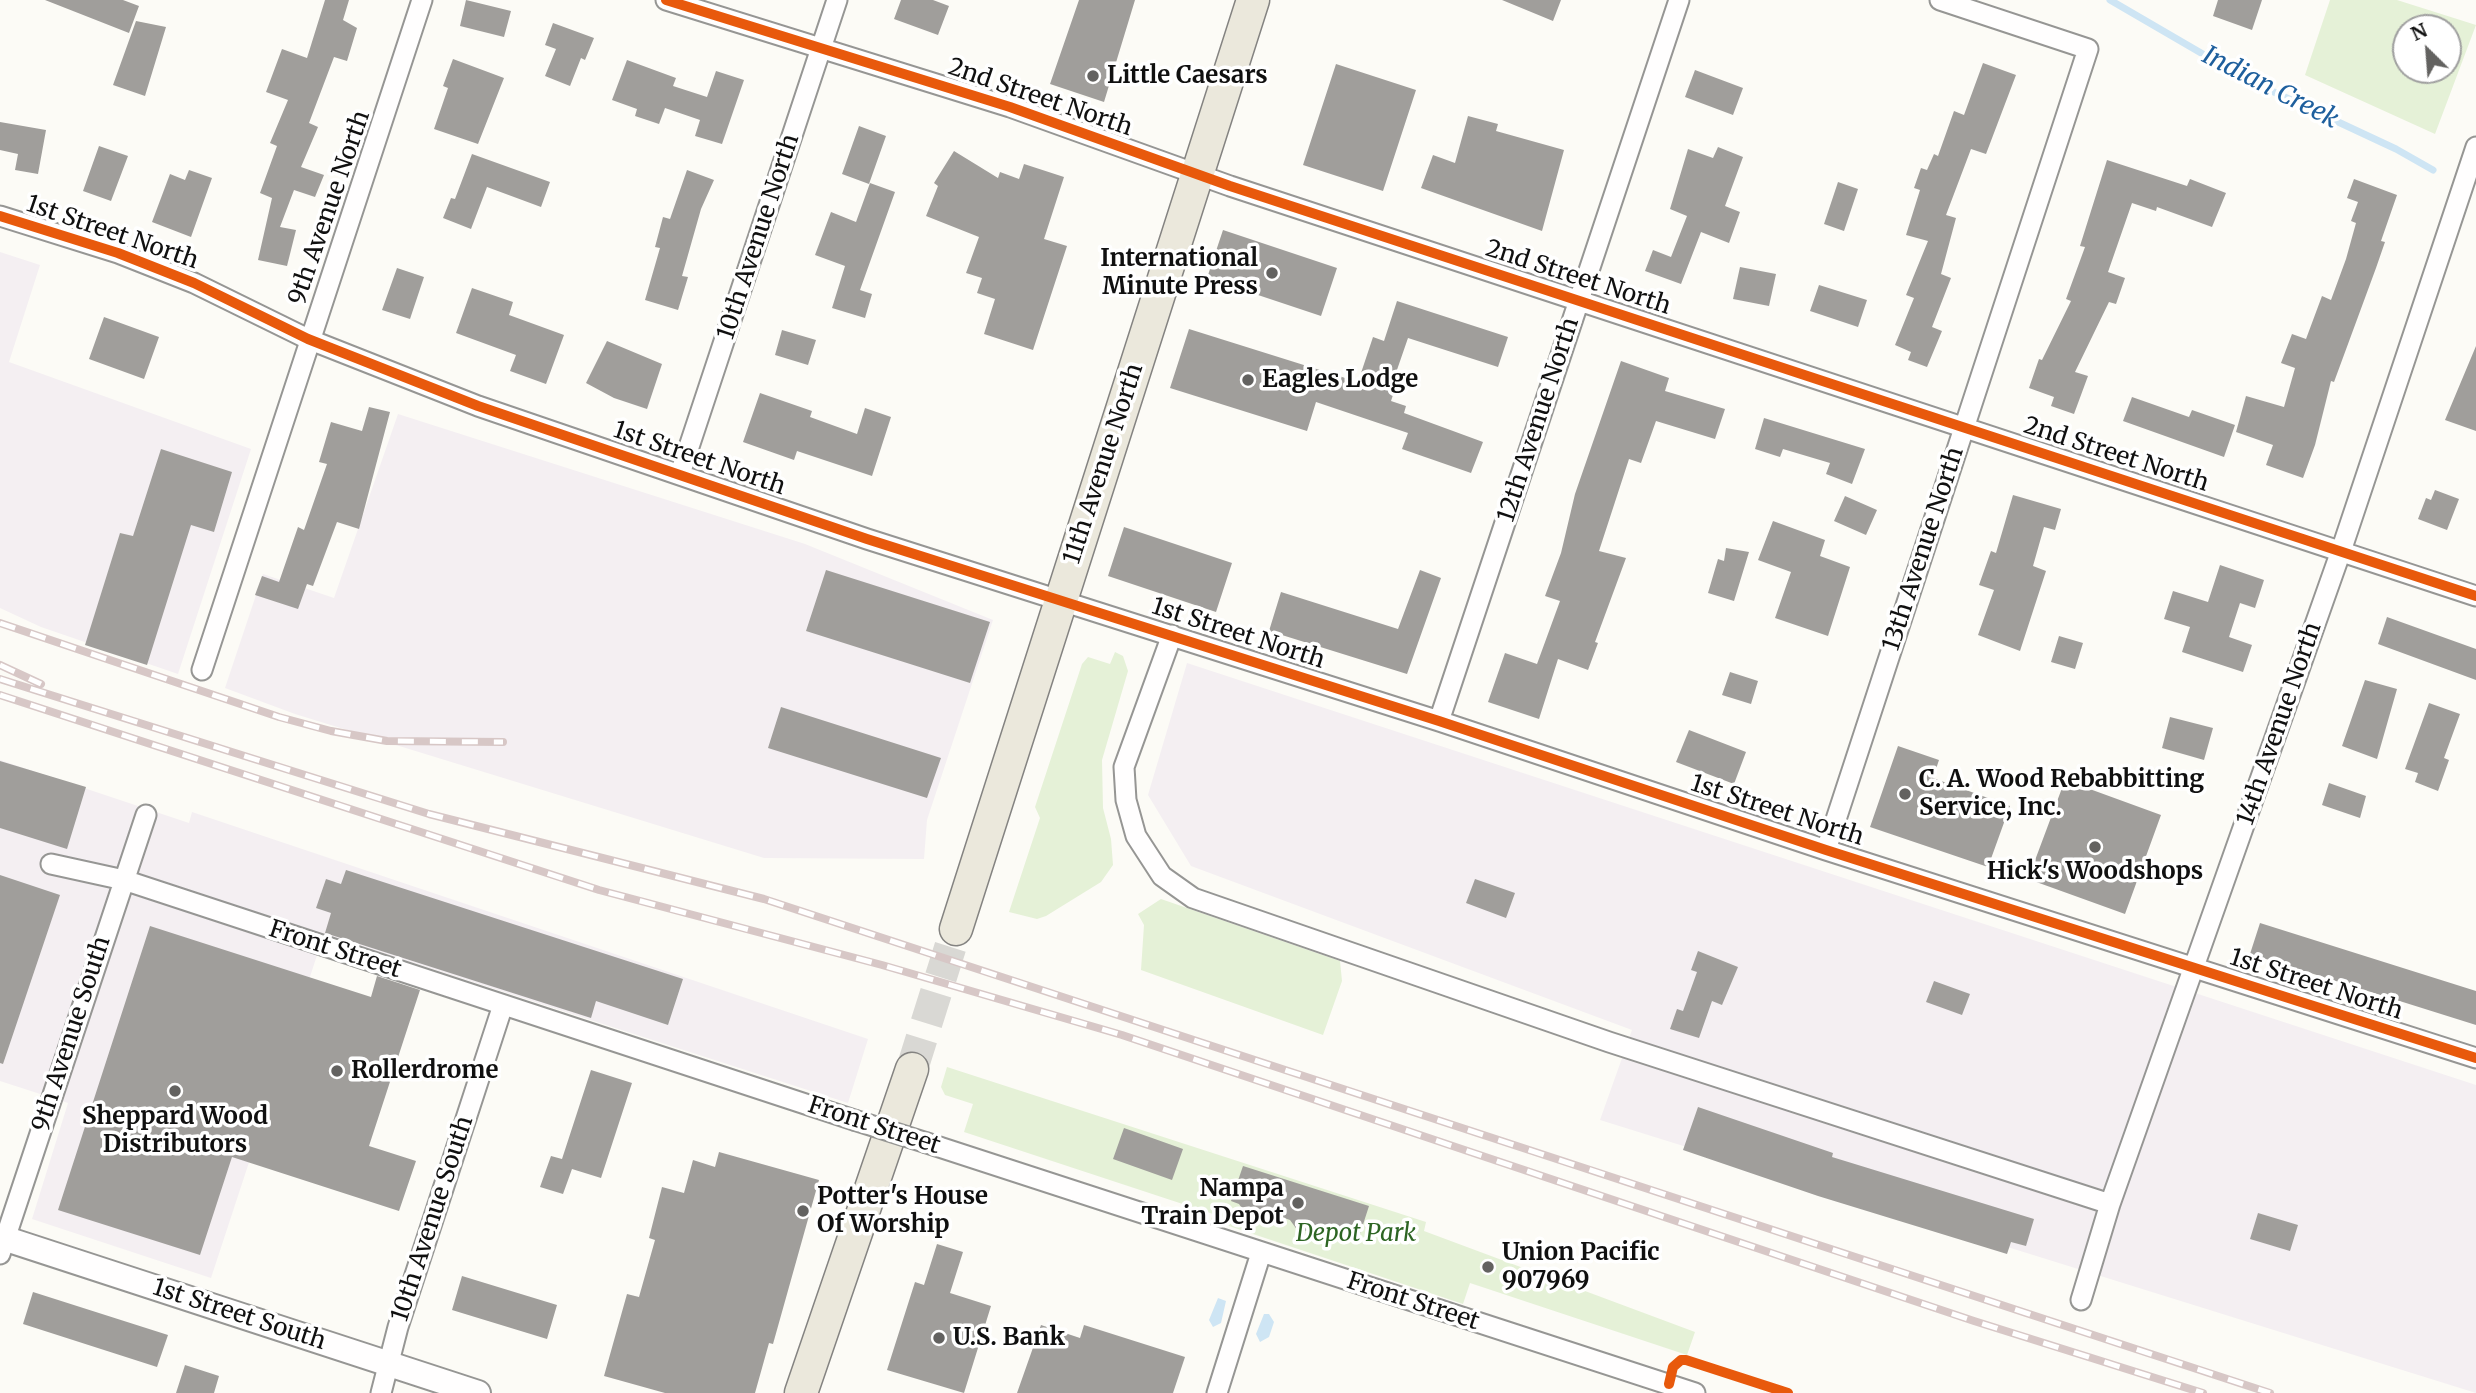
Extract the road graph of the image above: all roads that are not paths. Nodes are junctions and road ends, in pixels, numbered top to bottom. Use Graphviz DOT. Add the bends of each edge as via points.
graph roads {
  1 [pos="422,0"];
  2 [pos="666,0"];
  3 [pos="837,0"];
  4 [pos="1253,0"];
  5 [pos="1679,0"];
  6 [pos="1940,0"];
  7 [pos="821,49"];
  8 [pos="2474,161"];
  9 [pos="1198,175"];
  10 [pos="0,216"];
  11 [pos="1579,300"];
  12 [pos="308,339"];
  13 [pos="1964,427"];
  14 [pos="680,474"];
  15 [pos="2341,551"];
  16 [pos="2476,596"];
  17 [pos="1060,602"];
  18 [pos="1172,635"];
  19 [pos="202,670"];
  20 [pos="1439,720"];
  21 [pos="146,815"];
  22 [pos="1826,850"];
  23 [pos="51,864"];
  24 [pos="124,880"];
  25 [pos="956,929"];
  26 [pos="2193,968"];
  27 [pos="503,1005"];
  28 [pos="2476,1058"];
  29 [pos="912,1069"];
  30 [pos="2110,1204"];
  31 [pos="1,1243"];
  32 [pos="1261,1253"];
  33 [pos="2081,1300"];
  34 [pos="388,1364"];
  35 [pos="1651,1386"];
  36 [pos="381,1393"];
  37 [pos="478,1393"];
  38 [pos="801,1393"];
  39 [pos="1217,1393"];
  40 [pos="1695,1393"];
  1 -- 12 [label="street, 9th Avenue North"];
  2 -- 7 [label="street, 2nd Street North"];
  3 -- 7 [label="street, 10th Avenue North"];
  4 -- 9 [label="main road, 11th Avenue North"];
  5 -- 11 [label="street, 12th Avenue North"];
  6 -- 13 [label="street, 13th Avenue North" via="2088,49"];
  7 -- 9 [label="street, 2nd Street North" via="1010,107"];
  7 -- 14 [label="street, 10th Avenue North"];
  8 -- 15 [label="street, 14th Avenue North"];
  9 -- 11 [label="street, 2nd Street North"];
  9 -- 17 [label="main road, 11th Avenue North"];
  10 -- 12 [label="street, 1st Street North" via="181,278"];
  11 -- 13 [label="street, 2nd Street North"];
  11 -- 20 [label="street, 12th Avenue North"];
  12 -- 14 [label="street, 1st Street North" via="478,406"];
  12 -- 19 [label="street, 9th Avenue North"];
  13 -- 15 [label="street, 2nd Street North"];
  13 -- 22 [label="street, 13th Avenue North"];
  14 -- 17 [label="street, 1st Street North"];
  15 -- 16 [label="street, 2nd Street North"];
  15 -- 26 [label="street, 14th Avenue North"];
  17 -- 18 [label="street, 1st Street North"];
  17 -- 25 [label="main road, 11th Avenue North"];
  18 -- 20 [label="street, 1st Street North"];
  18 -- 30 [label="street" via="1124,767 1126,800 1136,836 1162,876 1194,898 1609,1042"];
  20 -- 22 [label="street, 1st Street North"];
  21 -- 24 [label="street, 9th Avenue South"];
  22 -- 26 [label="street, 1st Street North"];
  23 -- 24 [label="street, Front Street"];
  24 -- 27 [label="street, Front Street"];
  24 -- 31 [label="street, 9th Avenue South"];
  26 -- 28 [label="street, 1st Street North"];
  26 -- 30 [label="street, 14th Avenue North"];
  27 -- 32 [label="street, Front Street, bridge"];
  27 -- 34 [label="street, 10th Avenue South"];
  29 -- 38 [label="main road"];
  30 -- 33 [label="street, 14th Avenue North"];
  31 -- 34 [label="street, 1st Street South"];
  32 -- 35 [label="street, Front Street"];
  32 -- 39 [label="street"];
  34 -- 36 [label="street, 10th Avenue South"];
  34 -- 37 [label="street, 1st Street South"];
  35 -- 40 [label="street, Front Street"];
}
